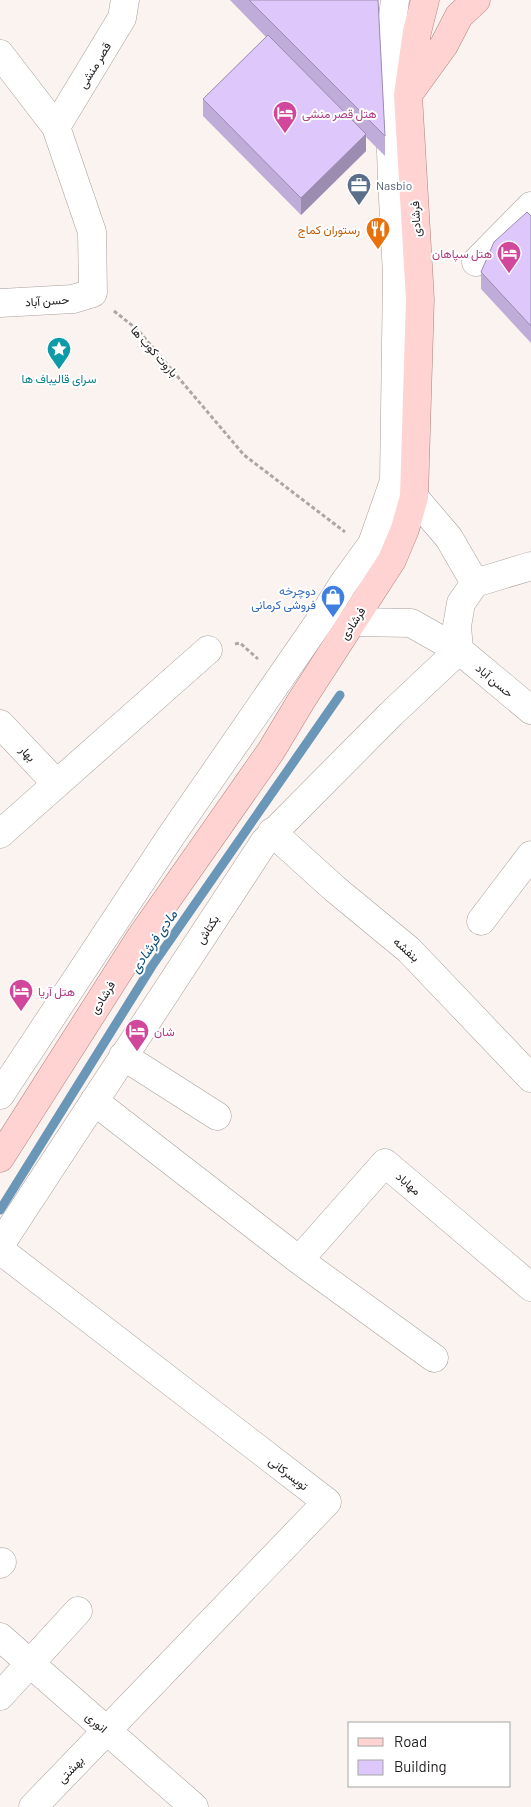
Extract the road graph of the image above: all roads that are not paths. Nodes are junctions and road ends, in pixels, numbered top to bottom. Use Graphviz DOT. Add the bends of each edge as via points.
graph roads {
  1 [pos="125,0"];
  2 [pos="395,0"];
  3 [pos="425,0"];
  4 [pos="476,0"];
  5 [pos="2,59"];
  6 [pos="408,95"];
  7 [pos="56,127"];
  8 [pos="531,206"];
  9 [pos="476,262"];
  10 [pos="0,303"];
  11 [pos="414,496"];
  12 [pos="531,566"];
  13 [pos="475,582"];
  14 [pos="354,622"];
  15 [pos="208,650"];
  16 [pos="459,650"];
  17 [pos="531,710"];
  18 [pos="0,724"];
  19 [pos="56,783"];
  20 [pos="272,832"];
  21 [pos="0,834"];
  22 [pos="531,855"];
  23 [pos="481,921"];
  24 [pos="124,1056"];
  25 [pos="531,1078"];
  26 [pos="0,1095"];
  27 [pos="94,1101"];
  28 [pos="217,1116"];
  29 [pos="0,1158"];
  30 [pos="0,1245"];
  31 [pos="0,1250"];
  32 [pos="299,1260"];
  33 [pos="531,1287"];
  34 [pos="434,1358"];
  35 [pos="78,1611"];
  36 [pos="0,1636"];
  37 [pos="30,1663"];
  38 [pos="0,1696"];
  39 [pos="107,1730"];
  40 [pos="36,1806"];
  41 [pos="194,1807"];
  1 -- 7 [label="street, قصر منشی" via="122,18"];
  2 -- 26 [label="street, فرشادی" via="389,92 397,275 394,481 372,544 160,852"];
  3 -- 6 [label="main road, فرشادی"];
  4 -- 6 [label="main road" via="459,16 444,44"];
  5 -- 7 [label="street"];
  6 -- 11 [label="main road, فرشادی" via="420,299"];
  7 -- 10 [label="street, حسن آباد" via="92,232 93,294 73,299"];
  8 -- 9 [label="street"];
  11 -- 13 [label="street" via="449,538"];
  11 -- 14 [label="main road, فرشادی" via="405,530 392,560"];
  12 -- 13 [label="street"];
  13 -- 16 [label="street" via="461,604 457,626"];
  14 -- 16 [label="street, حسن آباد" via="411,623"];
  14 -- 29 [label="main road, فرشادی" via="272,751 140,938"];
  15 -- 19 [label="street"];
  16 -- 17 [label="street, حسن آباد"];
  16 -- 20 [label="street, بکتاش"];
  18 -- 19 [label="street, بهار"];
  19 -- 21 [label="street"];
  20 -- 24 [label="street, بکتاش"];
  20 -- 25 [label="street, بنفشه" via="409,950"];
  22 -- 23 [label="street"];
  24 -- 27 [label="street, بکتاش"];
  24 -- 28 [label="street"];
  27 -- 30 [label="street, بکتاش"];
  27 -- 32 [label="street"];
  31 -- 39 [label="street, تویسرکانی" via="327,1502"];
  32 -- 33 [label="street, مهاباد" via="385,1162"];
  32 -- 34 [label="street"];
  35 -- 37 [label="street"];
  36 -- 37 [label="street, انوری"];
  37 -- 38 [label="street"];
  37 -- 39 [label="street, انوری"];
  39 -- 40 [label="street, بهشتی"];
  39 -- 41 [label="street, انوری"];
}
